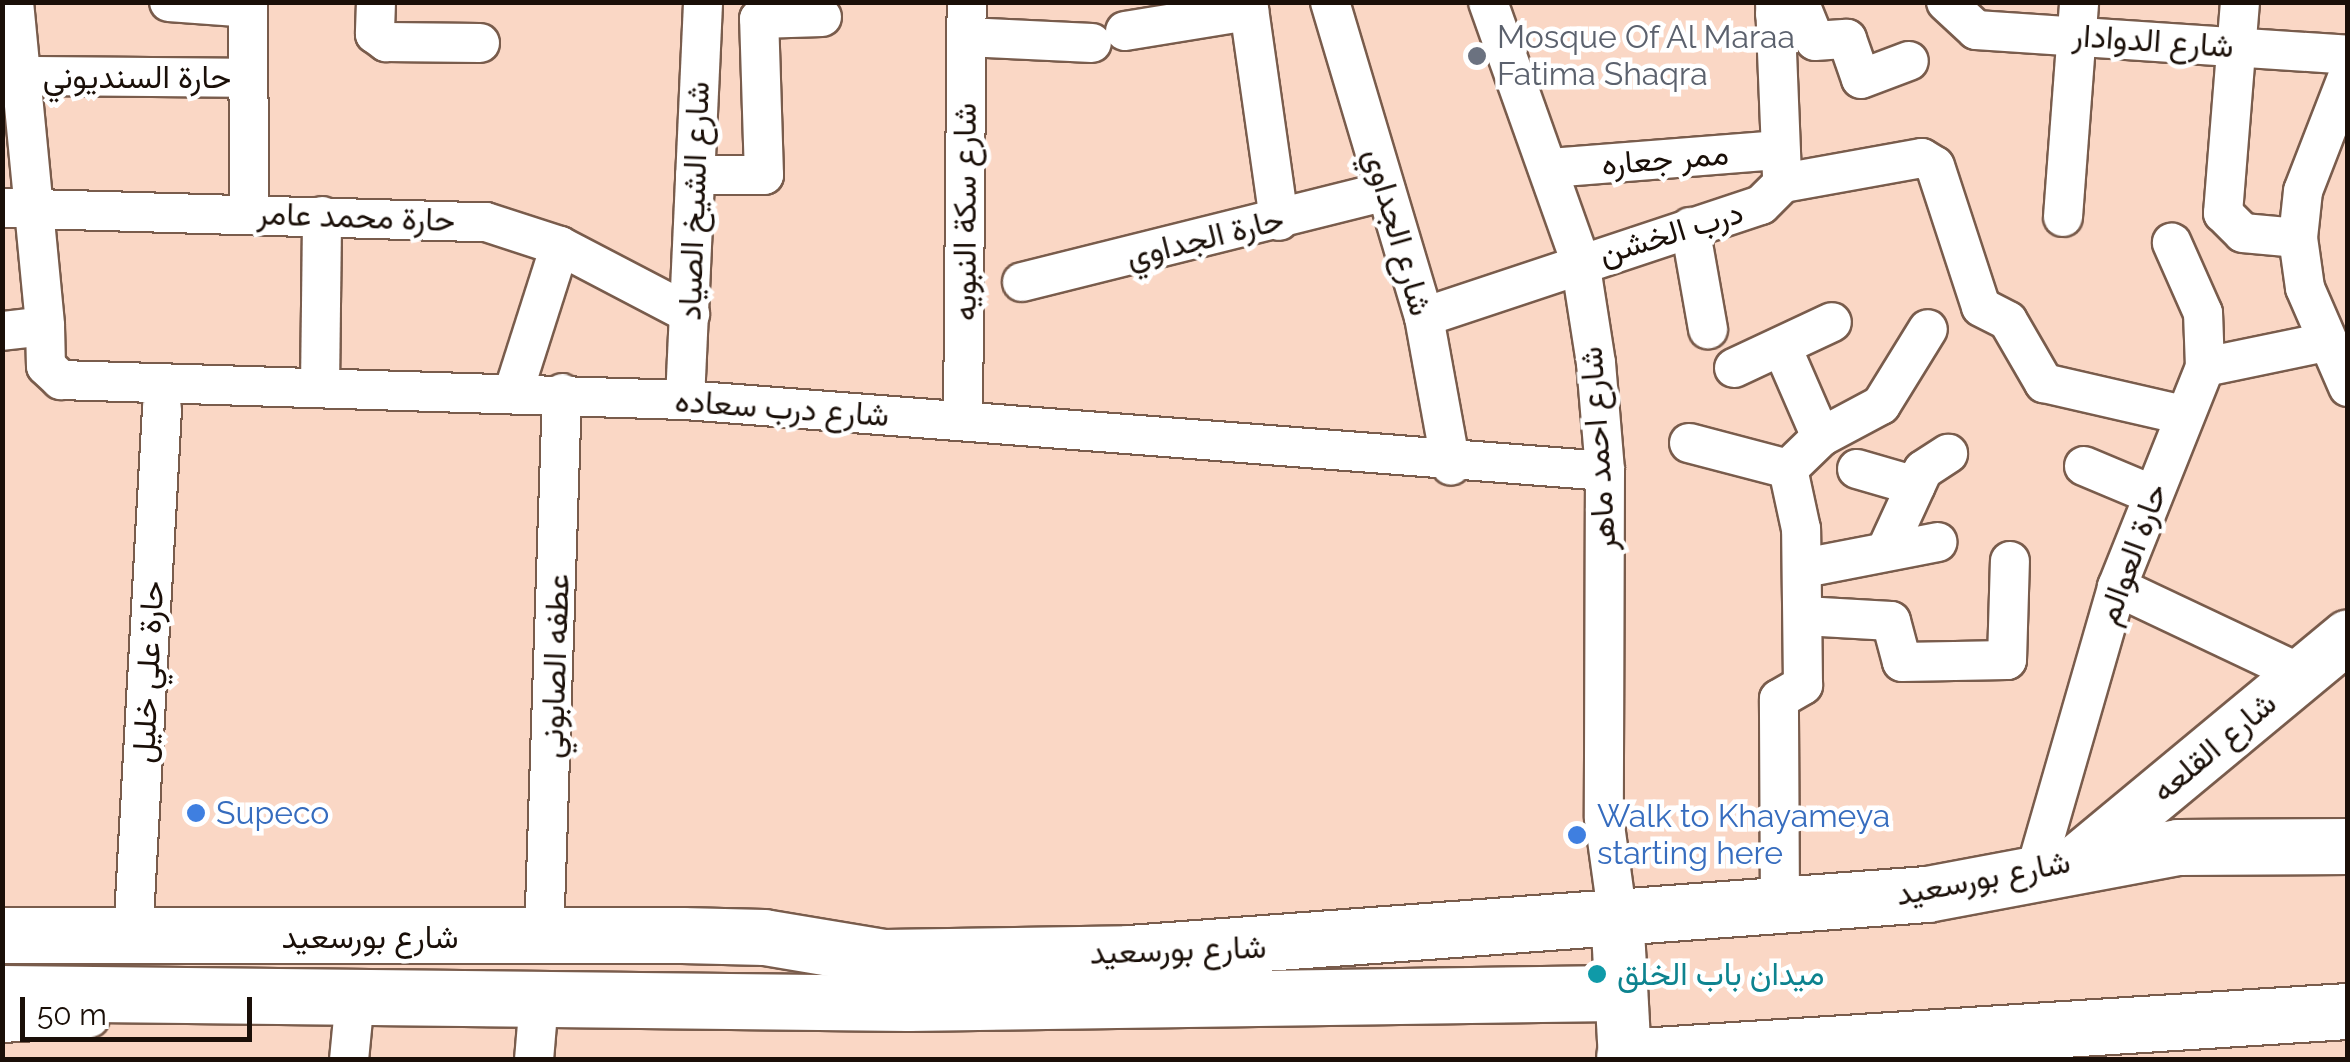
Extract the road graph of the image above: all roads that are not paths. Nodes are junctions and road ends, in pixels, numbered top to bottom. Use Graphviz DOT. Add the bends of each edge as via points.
graph roads {
  1 [pos="14,2"];
  2 [pos="169,2"];
  3 [pos="376,2"];
  4 [pos="702,2"];
  5 [pos="1330,2"];
  6 [pos="1488,2"];
  7 [pos="2240,2"];
  8 [pos="248,5"];
  9 [pos="1249,7"];
  10 [pos="1775,8"];
  11 [pos="1953,13"];
  12 [pos="822,17"];
  13 [pos="2078,18"];
  14 [pos="966,20"];
  15 [pos="480,43"];
  16 [pos="2236,47"];
  17 [pos="2348,55"];
  18 [pos="1909,61"];
  19 [pos="18,70"];
  20 [pos="2348,75"];
  21 [pos="248,78"];
  22 [pos="1781,166"];
  23 [pos="1550,168"];
  24 [pos="695,176"];
  25 [pos="1386,190"];
  26 [pos="19,206"];
  27 [pos="248,212"];
  28 [pos="322,216"];
  29 [pos="2063,217"];
  30 [pos="1279,221"];
  31 [pos="1690,227"];
  32 [pos="2298,238"];
  33 [pos="2172,242"];
  34 [pos="560,246"];
  35 [pos="1580,261"];
  36 [pos="1022,282"];
  37 [pos="690,314"];
  38 [pos="1424,316"];
  39 [pos="1832,322"];
  40 [pos="45,326"];
  41 [pos="1708,328"];
  42 [pos="1928,328"];
  43 [pos="2,331"];
  44 [pos="2326,342"];
  45 [pos="1784,352"];
  46 [pos="1734,368"];
  47 [pos="2205,368"];
  48 [pos="320,386"];
  49 [pos="2348,386"];
  50 [pos="514,390"];
  51 [pos="562,393"];
  52 [pos="685,400"];
  53 [pos="162,408"];
  54 [pos="2184,416"];
  55 [pos="964,421"];
  56 [pos="1821,437"];
  57 [pos="1689,443"];
  58 [pos="1948,454"];
  59 [pos="1451,466"];
  60 [pos="2084,466"];
  61 [pos="1788,468"];
  62 [pos="1858,469"];
  63 [pos="1606,472"];
  64 [pos="1916,486"];
  65 [pos="2153,495"];
  66 [pos="1938,542"];
  67 [pos="1889,544"];
  68 [pos="2010,561"];
  69 [pos="1804,568"];
  70 [pos="2117,587"];
  71 [pos="1804,616"];
  72 [pos="2348,636"];
  73 [pos="2301,674"];
  74 [pos="2348,846"];
  75 [pos="2058,865"];
  76 [pos="1780,906"];
  77 [pos="1616,912"];
  78 [pos="2,935"];
  79 [pos="133,936"];
  80 [pos="682,936"];
  81 [pos="544,938"];
  82 [pos="214,992"];
  83 [pos="2,993"];
  84 [pos="1616,993"];
  85 [pos="355,998"];
  86 [pos="539,1001"];
  87 [pos="681,1002"];
  88 [pos="2348,1011"];
  89 [pos="2,1022"];
  90 [pos="1624,1058"];
  91 [pos="349,1060"];
  92 [pos="534,1060"];
  1 -- 19 [label="street, شارع درب سعاده"];
  2 -- 8 [label="street"];
  3 -- 15 [label="street" via="376,34 386,42"];
  4 -- 24 [label="street, شارع الشيخ الصياد"];
  5 -- 25 [label="street, شارع الجداوي"];
  6 -- 23 [label="street, شارع احمد ماهر"];
  7 -- 16 [label="street"];
  8 -- 21 [label="street"];
  9 -- 14 [label="street" via="1109,37"];
  9 -- 30 [label="street"];
  10 -- 18 [label="street" via="1803,11 1815,41 1847,40 1861,79"];
  10 -- 22 [label="street"];
  11 -- 13 [label="street, شارع الدوادار"];
  12 -- 24 [label="street" via="759,18 764,175"];
  13 -- 16 [label="street, شارع الدوادار"];
  13 -- 29 [label="street"];
  14 -- 55 [label="street, شارع سكة النبويه"];
  16 -- 17 [label="street, شارع الدوادار"];
  16 -- 32 [label="street" via="2223,214 2243,234"];
  19 -- 21 [label="street, حارة السنديوني"];
  19 -- 26 [label="street, شارع درب سعاده"];
  20 -- 32 [label="street" via="2311,164"];
  21 -- 27 [label="street"];
  22 -- 23 [label="street, ممر جعاره"];
  22 -- 31 [label="street, درب الخشن" via="1761,205"];
  22 -- 54 [label="street, درب الخشن" via="1930,161 1981,307 2008,321 2044,384"];
  23 -- 35 [label="street, شارع احمد ماهر"];
  24 -- 37 [label="street, شارع الشيخ الصياد"];
  25 -- 30 [label="street, حارة الجداوي"];
  25 -- 38 [label="street, شارع الجداوي"];
  26 -- 27 [label="street, حارة محمد عامر"];
  26 -- 40 [label="street, شارع درب سعاده"];
  27 -- 28 [label="street, حارة محمد عامر"];
  28 -- 34 [label="street, حارة محمد عامر" via="486,222"];
  28 -- 48 [label="street"];
  30 -- 36 [label="street, حارة الجداوي"];
  31 -- 35 [label="street, درب الخشن"];
  31 -- 41 [label="street"];
  32 -- 44 [label="street"];
  33 -- 47 [label="street, حارة العوالم" via="2203,314"];
  34 -- 37 [label="street, حارة محمد عامر"];
  34 -- 50 [label="street"];
  35 -- 38 [label="street, درب الخشن"];
  35 -- 63 [label="street, شارع احمد ماهر"];
  37 -- 52 [label="street, شارع الشيخ الصياد"];
  38 -- 59 [label="street, شارع الجداوي"];
  39 -- 45 [label="street"];
  40 -- 43 [label="street"];
  40 -- 48 [label="street, شارع درب سعاده" via="46,366 61,380"];
  42 -- 56 [label="street" via="1881,404"];
  44 -- 47 [label="street"];
  44 -- 49 [label="street"];
  45 -- 46 [label="street"];
  45 -- 56 [label="street"];
  47 -- 54 [label="street, حارة العوالم"];
  48 -- 50 [label="street, شارع درب سعاده"];
  50 -- 51 [label="street, شارع درب سعاده"];
  51 -- 52 [label="street, شارع درب سعاده"];
  51 -- 81 [label="street, عطفه الصابوني"];
  52 -- 55 [label="street, شارع درب سعاده"];
  53 -- 79 [label="street, حارة علي خليل"];
  54 -- 65 [label="street, حارة العوالم"];
  55 -- 59 [label="street, شارع درب سعاده"];
  56 -- 61 [label="street"];
  57 -- 61 [label="street"];
  58 -- 64 [label="street" via="1927,464"];
  59 -- 63 [label="street, شارع درب سعاده"];
  60 -- 65 [label="street"];
  61 -- 69 [label="street"];
  62 -- 64 [label="street"];
  63 -- 77 [label="street, شارع احمد ماهر" via="1604,818"];
  64 -- 67 [label="street"];
  65 -- 70 [label="street, حارة العوالم"];
  66 -- 67 [label="street"];
  67 -- 69 [label="street"];
  68 -- 71 [label="street" via="2010,658 1902,662 1890,621"];
  69 -- 71 [label="street"];
  70 -- 73 [label="street"];
  70 -- 75 [label="street, حارة العوالم"];
  71 -- 76 [label="street" via="1803,685 1778,699"];
  72 -- 73 [label="main road, شارع القلعه"];
  73 -- 75 [label="main road, شارع القلعه"];
  74 -- 75 [label="main road, شارع بورسعيد" via="2261,840"];
  75 -- 76 [label="main road, شارع بورسعيد" via="1927,894"];
  76 -- 77 [label="main road, شارع بورسعيد"];
  77 -- 80 [label="main road, شارع بورسعيد" via="1299,946 1129,953 884,957 764,937"];
  77 -- 84 [label="main road"];
  78 -- 79 [label="main road, شارع بورسعيد"];
  79 -- 81 [label="main road, شارع بورسعيد"];
  80 -- 81 [label="main road, شارع بورسعيد"];
  80 -- 87 [label="main road"];
  82 -- 83 [label="main road"];
  82 -- 85 [label="main road, شارع بورسعيد"];
  82 -- 89 [label="street, شارع بورسعيد" via="133,1014"];
  84 -- 87 [label="main road, شارع بورسعيد"];
  84 -- 90 [label="main road"];
  85 -- 86 [label="main road, شارع بورسعيد"];
  85 -- 91 [label="street"];
  86 -- 87 [label="main road, شارع بورسعيد"];
  86 -- 92 [label="street"];
  88 -- 90 [label="main road"];
}
